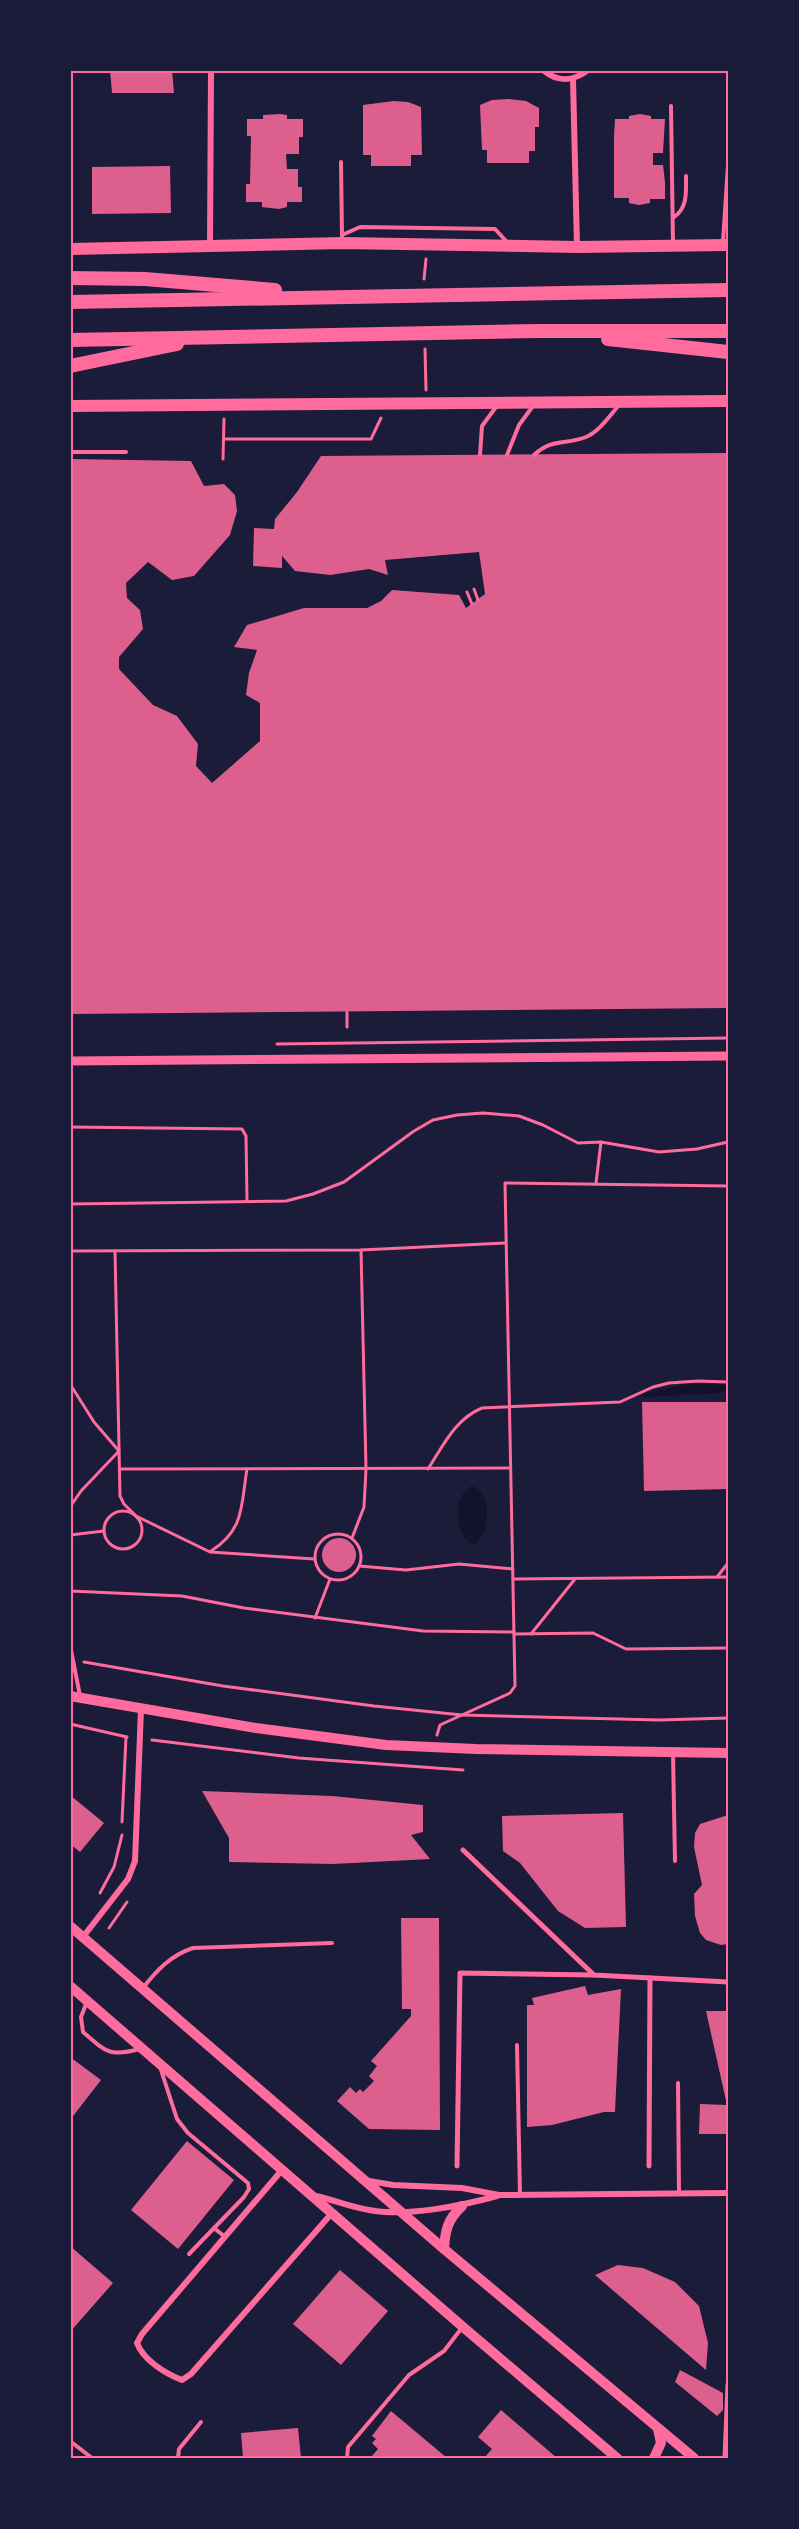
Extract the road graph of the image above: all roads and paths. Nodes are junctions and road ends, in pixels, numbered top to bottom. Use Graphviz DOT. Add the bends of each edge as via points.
graph roads {
  1 [pos="211,70"];
  2 [pos="543,70"];
  3 [pos="588,70"];
  4 [pos="573,79"];
  5 [pos="671,106"];
  6 [pos="341,162"];
  7 [pos="729,165"];
  8 [pos="686,176"];
  9 [pos="673,218"];
  10 [pos="342,239"];
  11 [pos="210,245"];
  12 [pos="726,245"];
  13 [pos="511,246"];
  14 [pos="673,246"];
  15 [pos="577,247"];
  16 [pos="70,249"];
  17 [pos="70,278"];
  18 [pos="729,290"];
  19 [pos="334,297"];
  20 [pos="70,302"];
  21 [pos="538,331"];
  22 [pos="729,331"];
  23 [pos="209,337"];
  24 [pos="70,340"];
  25 [pos="729,352"];
  26 [pos="70,366"];
  27 [pos="729,401"];
  28 [pos="621,403"];
  29 [pos="535,404"];
  30 [pos="222,405"];
  31 [pos="498,405"];
  32 [pos="70,406"];
  33 [pos="381,418"];
  34 [pos="225,440"];
  35 [pos="70,452"];
  36 [pos="126,452"];
  37 [pos="480,455"];
  38 [pos="507,455"];
  39 [pos="534,455"];
  40 [pos="223,459"];
  41 [pos="474,589"];
  42 [pos="467,592"];
  43 [pos="478,600"];
  44 [pos="472,604"];
  45 [pos="346,1012"];
  46 [pos="347,1027"];
  47 [pos="729,1038"];
  48 [pos="267,1044"];
  49 [pos="729,1056"];
  50 [pos="70,1061"];
  51 [pos="70,1127"];
  52 [pos="601,1142"];
  53 [pos="729,1142"];
  54 [pos="596,1183"];
  55 [pos="729,1186"];
  56 [pos="248,1201"];
  57 [pos="70,1204"];
  58 [pos="505,1243"];
  59 [pos="362,1250"];
  60 [pos="70,1251"];
  61 [pos="115,1251"];
  62 [pos="729,1382"];
  63 [pos="70,1383"];
  64 [pos="509,1405"];
  65 [pos="119,1451"];
  66 [pos="510,1468"];
  67 [pos="120,1469"];
  68 [pos="247,1469"];
  69 [pos="366,1469"];
  70 [pos="428,1469"];
  71 [pos="70,1507"];
  72 [pos="136,1516"];
  73 [pos="104,1531"];
  74 [pos="70,1535"];
  75 [pos="352,1538"];
  76 [pos="210,1552"];
  77 [pos="314,1558"];
  78 [pos="729,1563"];
  79 [pos="359,1566"];
  80 [pos="513,1569"];
  81 [pos="717,1577"];
  82 [pos="729,1577"];
  83 [pos="330,1579"];
  84 [pos="513,1579"];
  85 [pos="576,1579"];
  86 [pos="70,1591"];
  87 [pos="315,1618"];
  88 [pos="514,1633"];
  89 [pos="531,1634"];
  90 [pos="70,1645"];
  91 [pos="729,1648"];
  92 [pos="73,1660"];
  93 [pos="74,1695"];
  94 [pos="141,1709"];
  95 [pos="462,1715"];
  96 [pos="729,1718"];
  97 [pos="70,1724"];
  98 [pos="126,1737"];
  99 [pos="140,1739"];
  100 [pos="437,1748"];
  101 [pos="729,1753"];
  102 [pos="673,1754"];
  103 [pos="463,1770"];
  104 [pos="463,1850"];
  105 [pos="675,1861"];
  106 [pos="98,1896"];
  107 [pos="70,1926"];
  108 [pos="83,1937"];
  109 [pos="332,1943"];
  110 [pos="594,1975"];
  111 [pos="650,1978"];
  112 [pos="729,1982"];
  113 [pos="70,1986"];
  114 [pos="142,1989"];
  115 [pos="87,2000"];
  116 [pos="517,2044"];
  117 [pos="144,2048"];
  118 [pos="158,2061"];
  119 [pos="678,2083"];
  120 [pos="457,2166"];
  121 [pos="649,2166"];
  122 [pos="282,2169"];
  123 [pos="366,2181"];
  124 [pos="679,2193"];
  125 [pos="729,2193"];
  126 [pos="312,2195"];
  127 [pos="499,2195"];
  128 [pos="520,2195"];
  129 [pos="462,2206"];
  130 [pos="401,2211"];
  131 [pos="332,2213"];
  132 [pos="214,2228"];
  133 [pos="224,2236"];
  134 [pos="444,2249"];
  135 [pos="189,2254"];
  136 [pos="462,2327"];
  137 [pos="729,2384"];
  138 [pos="201,2422"];
  139 [pos="658,2429"];
  140 [pos="70,2441"];
  141 [pos="92,2458"];
  142 [pos="178,2458"];
  143 [pos="347,2458"];
  144 [pos="617,2458"];
  145 [pos="654,2458"];
  146 [pos="694,2458"];
  147 [pos="724,2458"];
  1 -- 11 [label="street"];
  2 -- 4 [label="street" via="552,77"];
  3 -- 4 [label="street"];
  4 -- 15 [label="street"];
  5 -- 9 [label="lane"];
  6 -- 10 [label="lane"];
  7 -- 12 [label="lane"];
  8 -- 9 [label="lane" via="686,202"];
  9 -- 14 [label="lane"];
  10 -- 11 [label="main road"];
  10 -- 13 [label="main road"];
  10 -- 13 [label="lane" via="360,227 495,229"];
  11 -- 16 [label="main road"];
  12 -- 14 [label="main road"];
  13 -- 15 [label="main road"];
  14 -- 15 [label="main road"];
  17 -- 19 [label="highway" via="145,279"];
  18 -- 19 [label="highway"];
  19 -- 20 [label="highway"];
  21 -- 22 [label="highway"];
  21 -- 23 [label="highway"];
  21 -- 25 [label="highway"];
  23 -- 24 [label="highway"];
  23 -- 26 [label="highway"];
  27 -- 28 [label="main road"];
  28 -- 29 [label="main road"];
  28 -- 39 [label="lane" via="592,434 549,444"];
  29 -- 31 [label="main road"];
  29 -- 38 [label="lane" via="519,425"];
  30 -- 31 [label="main road"];
  30 -- 32 [label="main road"];
  30 -- 34 [label="path"];
  31 -- 37 [label="lane" via="482,426"];
  33 -- 34 [label="path" via="370,439"];
  34 -- 40 [label="path"];
  35 -- 36 [label="lane"];
  41 -- 43 [label="path"];
  42 -- 44 [label="path"];
  45 -- 46 [label="path"];
  47 -- 48 [label="path"];
  49 -- 50 [label="street"];
  51 -- 56 [label="path" via="242,1129 246,1136"];
  52 -- 53 [label="path" via="673,1152"];
  52 -- 54 [label="path"];
  52 -- 56 [label="path" via="578,1143 519,1116 450,1116 414,1131 365,1168 328,1189 286,1201"];
  54 -- 55 [label="path"];
  54 -- 58 [label="path" via="505,1184"];
  56 -- 57 [label="path"];
  58 -- 59 [label="path"];
  58 -- 64 [label="path"];
  59 -- 61 [label="path"];
  59 -- 69 [label="path"];
  60 -- 61 [label="path"];
  61 -- 65 [label="path"];
  62 -- 64 [label="path" via="669,1383 620,1402"];
  63 -- 65 [label="path" via="94,1422"];
  64 -- 66 [label="path"];
  64 -- 70 [label="path" via="482,1408 465,1417"];
  65 -- 67 [label="path"];
  65 -- 71 [label="path"];
  66 -- 70 [label="path"];
  66 -- 80 [label="path"];
  67 -- 68 [label="path"];
  67 -- 72 [label="path" via="120,1496"];
  68 -- 69 [label="path"];
  68 -- 76 [label="path" via="236,1527"];
  69 -- 70 [label="path"];
  69 -- 75 [label="path" via="364,1507"];
  72 -- 73 [label="path" via="125,1511 112,1514"];
  72 -- 73 [label="path" via="142,1532 132,1546 114,1547"];
  72 -- 76 [label="path"];
  73 -- 74 [label="path"];
  75 -- 77 [label="path" via="338,1533 323,1538"];
  75 -- 79 [label="path" via="361,1551"];
  76 -- 77 [label="path"];
  77 -- 83 [label="path" via="319,1571"];
  78 -- 81 [label="path"];
  79 -- 80 [label="path" via="406,1570 459,1564"];
  79 -- 83 [label="path" via="356,1573 344,1580"];
  80 -- 84 [label="path"];
  81 -- 82 [label="path"];
  81 -- 85 [label="path"];
  83 -- 87 [label="path"];
  84 -- 85 [label="path"];
  84 -- 88 [label="path"];
  85 -- 89 [label="path"];
  86 -- 87 [label="path" via="182,1596"];
  87 -- 88 [label="path" via="423,1630"];
  88 -- 89 [label="path"];
  88 -- 95 [label="path" via="513,1690"];
  89 -- 91 [label="path" via="593,1633 626,1649"];
  90 -- 92 [label="lane"];
  92 -- 93 [label="lane"];
  92 -- 95 [label="path" via="235,1688"];
  93 -- 94 [label="main road"];
  94 -- 99 [label="street"];
  94 -- 100 [label="main road" via="290,1733"];
  95 -- 96 [label="path"];
  95 -- 100 [label="path" via="440,1725"];
  97 -- 98 [label="path"];
  98 -- 99 [label="path"];
  98 -- 106 [label="path" via="122,1837 114,1867"];
  99 -- 103 [label="path" via="299,1758"];
  99 -- 108 [label="street" via="135,1861 128,1879"];
  100 -- 102 [label="main road"];
  101 -- 102 [label="main road"];
  102 -- 105 [label="lane"];
  104 -- 110 [label="street"];
  107 -- 108 [label="main road"];
  108 -- 114 [label="main road"];
  109 -- 114 [label="lane" via="193,1948 158,1969"];
  110 -- 111 [label="street"];
  110 -- 120 [label="street" via="460,1974"];
  111 -- 112 [label="street"];
  111 -- 121 [label="street"];
  113 -- 115 [label="main road"];
  114 -- 123 [label="main road"];
  115 -- 117 [label="main road"];
  115 -- 117 [label="lane" via="81,2017 83,2032 107,2052 124,2054"];
  116 -- 128 [label="lane"];
  117 -- 118 [label="main road"];
  118 -- 122 [label="main road"];
  118 -- 132 [label="lane" via="177,2119 188,2133 248,2183 244,2197"];
  119 -- 124 [label="lane"];
  122 -- 126 [label="main road"];
  122 -- 133 [label="street"];
  123 -- 127 [label="street" via="393,2186 462,2188"];
  123 -- 130 [label="main road"];
  124 -- 125 [label="street"];
  124 -- 128 [label="street"];
  126 -- 130 [label="street" via="371,2211"];
  126 -- 131 [label="main road"];
  127 -- 128 [label="street"];
  127 -- 129 [label="street"];
  129 -- 130 [label="street"];
  129 -- 134 [label="main road" via="448,2222"];
  130 -- 134 [label="main road"];
  131 -- 133 [label="street" via="182,2380 141,2352 138,2343"];
  131 -- 136 [label="main road"];
  132 -- 133 [label="lane"];
  132 -- 135 [label="lane"];
  134 -- 139 [label="main road"];
  136 -- 143 [label="lane" via="444,2351 409,2375 348,2447"];
  136 -- 144 [label="main road"];
  137 -- 147 [label="street"];
  138 -- 142 [label="lane" via="179,2450"];
  139 -- 145 [label="main road" via="661,2443"];
  139 -- 146 [label="main road"];
  140 -- 141 [label="lane"];
}
